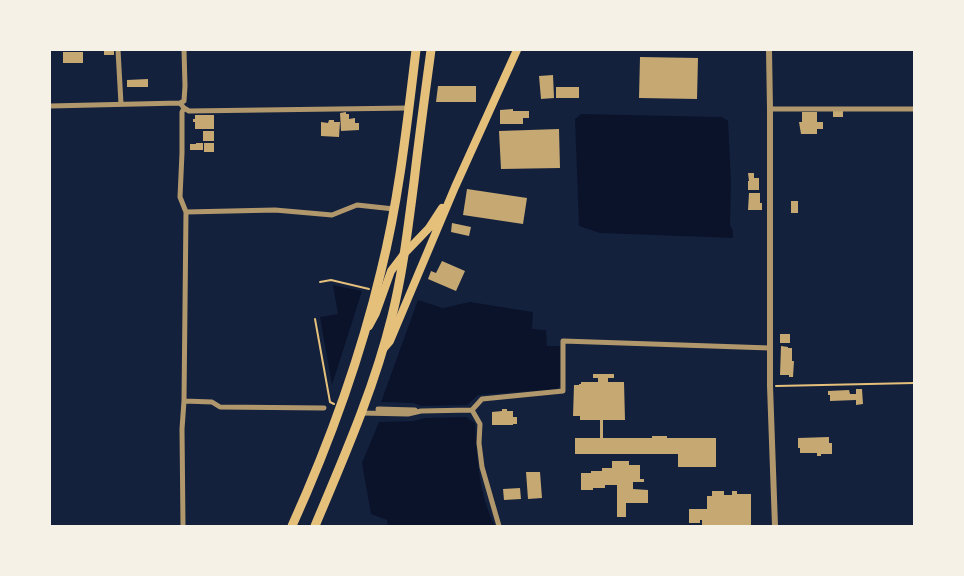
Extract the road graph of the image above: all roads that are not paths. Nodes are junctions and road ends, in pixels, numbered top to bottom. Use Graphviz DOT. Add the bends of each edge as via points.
graph roads {
  1 [pos="118,50"];
  2 [pos="184,50"];
  3 [pos="416,50"];
  4 [pos="431,50"];
  5 [pos="517,50"];
  6 [pos="769,50"];
  7 [pos="121,104"];
  8 [pos="50,106"];
  9 [pos="182,106"];
  10 [pos="409,108"];
  11 [pos="770,109"];
  12 [pos="914,109"];
  13 [pos="455,187"];
  14 [pos="394,209"];
  15 [pos="186,212"];
  16 [pos="404,254"];
  17 [pos="361,342"];
  18 [pos="770,348"];
  19 [pos="383,349"];
  20 [pos="184,401"];
  21 [pos="324,408"];
  22 [pos="378,409"];
  23 [pos="472,410"];
  24 [pos="420,411"];
  25 [pos="361,413"];
  26 [pos="183,526"];
  27 [pos="292,526"];
  28 [pos="315,526"];
  29 [pos="499,526"];
  30 [pos="775,526"];
  1 -- 7 [label="street"];
  2 -- 9 [label="street" via="186,86"];
  3 -- 10 [label="highway"];
  4 -- 16 [label="highway"];
  5 -- 13 [label="main road"];
  6 -- 11 [label="street"];
  7 -- 8 [label="street"];
  7 -- 9 [label="street"];
  9 -- 10 [label="street" via="189,111"];
  9 -- 15 [label="street" via="180,197"];
  10 -- 14 [label="highway"];
  11 -- 12 [label="street"];
  11 -- 18 [label="street"];
  13 -- 16 [label="main road" via="430,228"];
  13 -- 19 [label="main road" via="390,341"];
  14 -- 15 [label="street" via="357,205 332,215 275,210"];
  14 -- 17 [label="highway"];
  15 -- 20 [label="street"];
  16 -- 17 [label="main road" via="391,271 376,313"];
  16 -- 19 [label="highway"];
  17 -- 27 [label="highway" via="340,407"];
  18 -- 23 [label="street" via="563,341 563,391 482,399"];
  18 -- 30 [label="street"];
  19 -- 25 [label="highway"];
  20 -- 21 [label="street" via="212,402 220,407"];
  20 -- 26 [label="street"];
  22 -- 24 [label="street"];
  23 -- 24 [label="street"];
  23 -- 29 [label="street" via="480,424 482,467"];
  24 -- 25 [label="street" via="408,414"];
  25 -- 28 [label="highway"];
}
